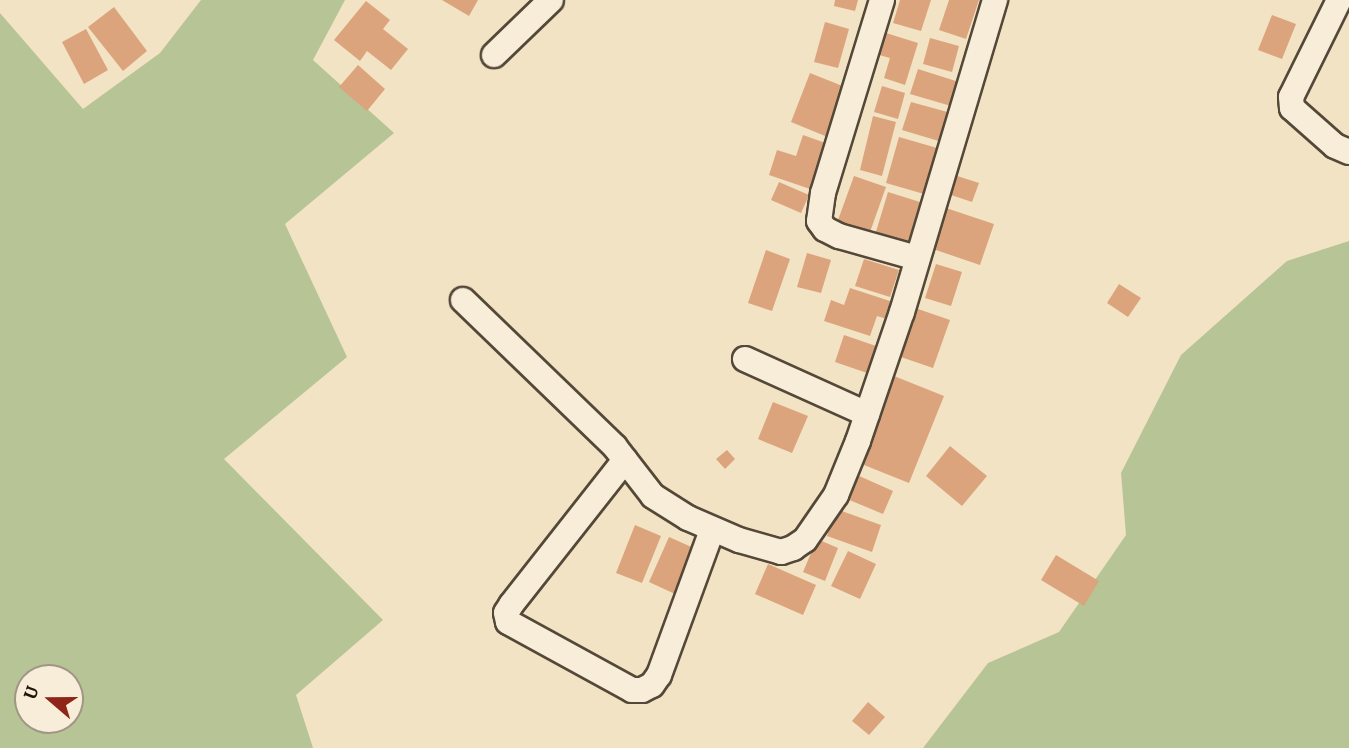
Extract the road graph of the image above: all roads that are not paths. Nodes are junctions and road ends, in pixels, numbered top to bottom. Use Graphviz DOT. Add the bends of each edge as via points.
graph roads {
  1 [pos="551,0"];
  2 [pos="882,0"];
  3 [pos="995,0"];
  4 [pos="1339,0"];
  5 [pos="494,55"];
  6 [pos="1349,152"];
  7 [pos="917,258"];
  8 [pos="463,300"];
  9 [pos="745,359"];
  10 [pos="867,414"];
  11 [pos="625,460"];
  12 [pos="712,530"];
  1 -- 5 [label="street"];
  2 -- 7 [label="street" via="823,193 819,221 839,236"];
  3 -- 7 [label="street"];
  4 -- 6 [label="street" via="1291,97 1292,108 1335,146"];
  7 -- 10 [label="street"];
  8 -- 11 [label="street"];
  9 -- 10 [label="street"];
  10 -- 12 [label="street" via="836,495 805,540 781,552"];
  11 -- 12 [label="street" via="653,496"];
  11 -- 12 [label="street" via="511,605 506,613 508,622 632,691 642,690 659,675"];
}
